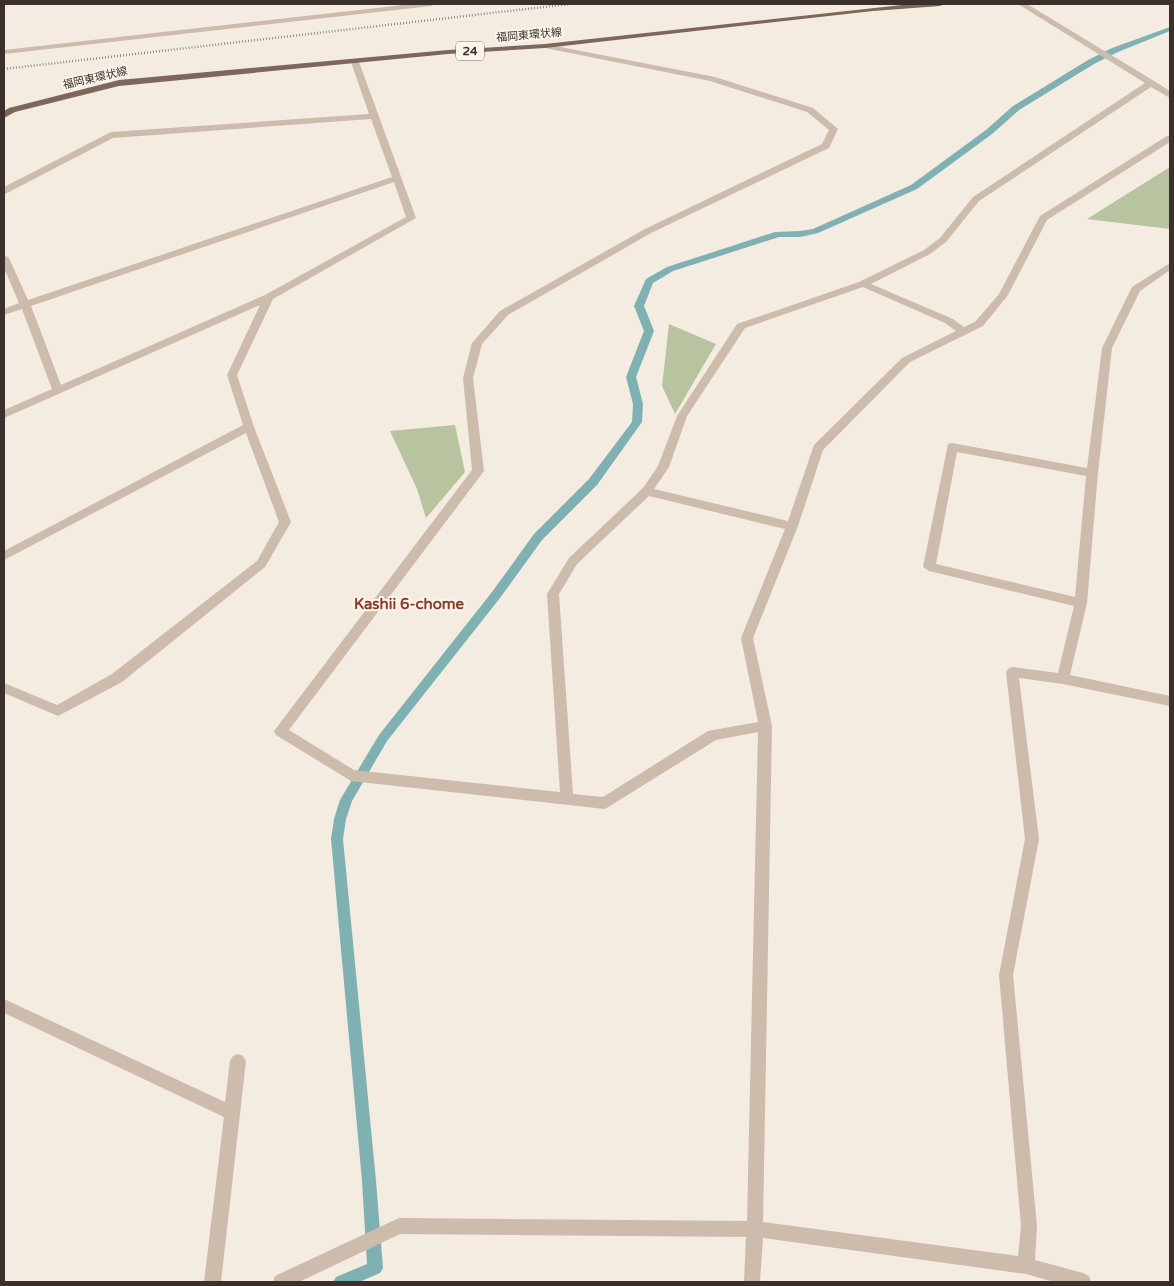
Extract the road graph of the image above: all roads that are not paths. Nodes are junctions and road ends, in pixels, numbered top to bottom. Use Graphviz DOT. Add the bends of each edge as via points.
graph roads {
  1 [pos="431,4"];
  2 [pos="940,4"];
  3 [pos="1022,4"];
  4 [pos="545,46"];
  5 [pos="4,52"];
  6 [pos="355,62"];
  7 [pos="1151,83"];
  8 [pos="1170,95"];
  9 [pos="4,115"];
  10 [pos="372,116"];
  11 [pos="1170,138"];
  12 [pos="398,178"];
  13 [pos="4,191"];
  14 [pos="4,258"];
  15 [pos="1170,266"];
  16 [pos="863,284"];
  17 [pos="269,297"];
  18 [pos="25,305"];
  19 [pos="4,312"];
  20 [pos="963,332"];
  21 [pos="58,390"];
  22 [pos="4,414"];
  23 [pos="249,427"];
  24 [pos="1092,473"];
  25 [pos="647,491"];
  26 [pos="792,526"];
  27 [pos="4,556"];
  28 [pos="1081,603"];
  29 [pos="1063,679"];
  30 [pos="4,688"];
  31 [pos="1170,701"];
  32 [pos="765,726"];
  33 [pos="567,800"];
  34 [pos="4,1006"];
  35 [pos="238,1061"];
  36 [pos="232,1113"];
  37 [pos="755,1229"];
  38 [pos="1026,1266"];
  39 [pos="213,1282"];
  40 [pos="281,1282"];
  41 [pos="752,1282"];
  42 [pos="1083,1282"];
  1 -- 5 [label="street"];
  2 -- 4 [label="main road, 福岡東環状線 / 24"];
  3 -- 7 [label="street"];
  4 -- 6 [label="main road, 福岡東環状線 / 24"];
  4 -- 33 [label="street" via="712,79 810,110 834,129 826,146 648,231 504,313 477,343 468,378 478,471 281,731 351,775"];
  6 -- 9 [label="main road, 福岡東環状線 / 24" via="119,83 12,110"];
  6 -- 10 [label="street"];
  7 -- 8 [label="street"];
  7 -- 16 [label="street" via="976,199 943,240 927,252"];
  10 -- 12 [label="street"];
  10 -- 13 [label="street" via="111,135"];
  11 -- 20 [label="street" via="1043,218 1003,295 979,324"];
  12 -- 17 [label="street" via="411,218"];
  12 -- 18 [label="street"];
  14 -- 18 [label="street"];
  15 -- 24 [label="street" via="1136,289 1106,348"];
  16 -- 20 [label="street" via="949,321"];
  16 -- 25 [label="street" via="741,326 682,416 663,467"];
  17 -- 21 [label="street"];
  17 -- 23 [label="street" via="232,374"];
  18 -- 19 [label="street"];
  18 -- 21 [label="street"];
  20 -- 26 [label="street" via="906,360 818,448"];
  21 -- 22 [label="street"];
  23 -- 27 [label="street"];
  23 -- 30 [label="street" via="285,522 261,564 117,678 58,711"];
  24 -- 28 [label="street"];
  24 -- 28 [label="street" via="952,448 929,567"];
  25 -- 26 [label="street"];
  25 -- 33 [label="street" via="574,561 553,594"];
  26 -- 32 [label="street" via="747,638"];
  28 -- 29 [label="street"];
  29 -- 31 [label="street"];
  29 -- 38 [label="street" via="1012,672 1032,839 1006,975 1028,1226"];
  32 -- 33 [label="street" via="713,735 605,803"];
  32 -- 37 [label="street"];
  34 -- 36 [label="street"];
  35 -- 36 [label="street"];
  36 -- 39 [label="street"];
  37 -- 38 [label="street"];
  37 -- 40 [label="street" via="399,1226"];
  37 -- 41 [label="street"];
  38 -- 42 [label="street"];
}
